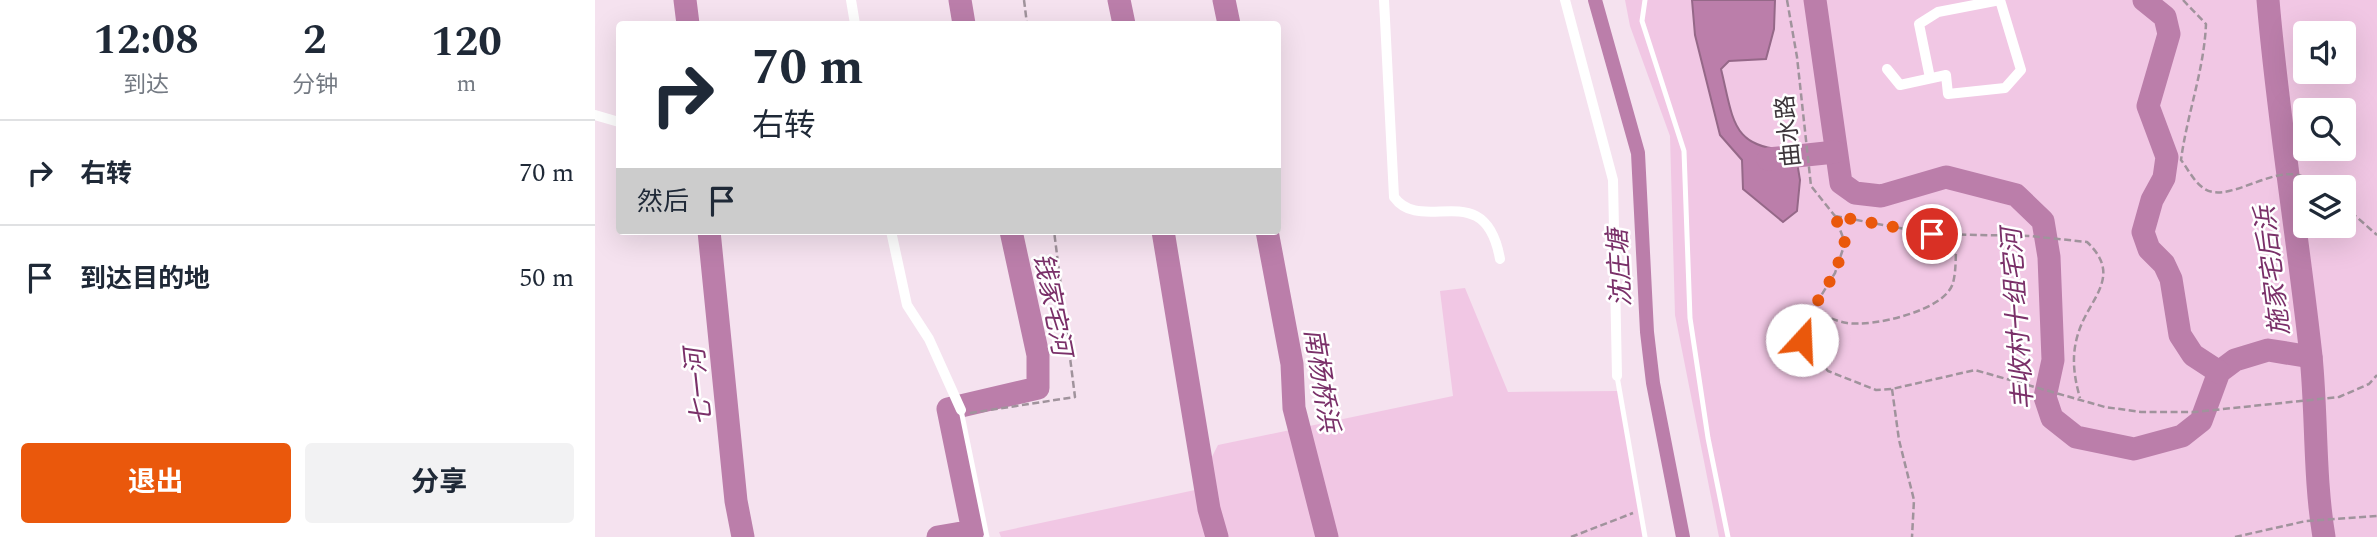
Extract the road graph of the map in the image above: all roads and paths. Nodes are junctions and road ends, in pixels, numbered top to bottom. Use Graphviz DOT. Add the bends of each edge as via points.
graph roads {
  1 [pos="851,0"];
  2 [pos="1024,0"];
  3 [pos="1384,0"];
  4 [pos="1565,0"];
  5 [pos="1645,0"];
  6 [pos="1787,0"];
  7 [pos="2000,0"];
  8 [pos="2183,0"];
  9 [pos="854,21"];
  10 [pos="1027,21"];
  11 [pos="1887,69"];
  12 [pos="1930,78"];
  13 [pos="595,115"];
  14 [pos="616,121"];
  15 [pos="2293,175"];
  16 [pos="1835,216"];
  17 [pos="2356,216"];
  18 [pos="1957,234"];
  19 [pos="892,235"];
  20 [pos="1054,235"];
  21 [pos="2377,235"];
  22 [pos="1500,259"];
  23 [pos="1812,310"];
  24 [pos="2377,375"];
  25 [pos="1616,376"];
  26 [pos="1892,389"];
  27 [pos="2080,398"];
  28 [pos="961,408"];
  29 [pos="1640,510"];
  30 [pos="2377,516"];
  31 [pos="987,537"];
  32 [pos="1571,537"];
  33 [pos="1645,537"];
  34 [pos="1728,537"];
  35 [pos="1912,537"];
  36 [pos="2235,537"];
  1 -- 9 [label="street"];
  2 -- 10 [label="path"];
  3 -- 22 [label="street" via="1394,197 1399,204 1423,211 1476,215 1497,243"];
  4 -- 25 [label="street" via="1613,180"];
  5 -- 34 [label="lane" via="1642,21 1684,151 1690,318"];
  6 -- 16 [label="path, 曲水路" via="1811,186"];
  7 -- 12 [label="street" via="1938,12 1919,24"];
  7 -- 12 [label="street" via="2021,70 2005,88 1948,94 1946,75"];
  8 -- 15 [label="path" via="2206,24 2181,160 2203,188 2215,193 2236,191 2260,178"];
  11 -- 12 [label="street" via="1900,85"];
  13 -- 14 [label="street"];
  16 -- 18 [label="path" via="1906,231"];
  16 -- 23 [label="path, 曲水路" via="1845,243 1835,273"];
  17 -- 21 [label="path"];
  18 -- 23 [label="path" via="1953,283 1937,302 1909,314 1862,324"];
  18 -- 27 [label="path" via="2066,238 2087,242 2100,258 2103,283 2078,334 2073,361"];
  19 -- 28 [label="street" via="907,305 929,339"];
  20 -- 28 [label="path" via="1075,397"];
  23 -- 26 [label="path, 曲水路" via="1802,340 1828,370 1875,390"];
  24 -- 27 [label="path" via="2369,384 2339,397 2195,412 2129,411"];
  25 -- 29 [label="lane"];
  26 -- 27 [label="path" via="1975,370"];
  26 -- 35 [label="path" via="1914,500"];
  28 -- 31 [label="lane"];
  29 -- 32 [label="path"];
  29 -- 33 [label="lane"];
  30 -- 36 [label="path" via="2306,521"];
}
